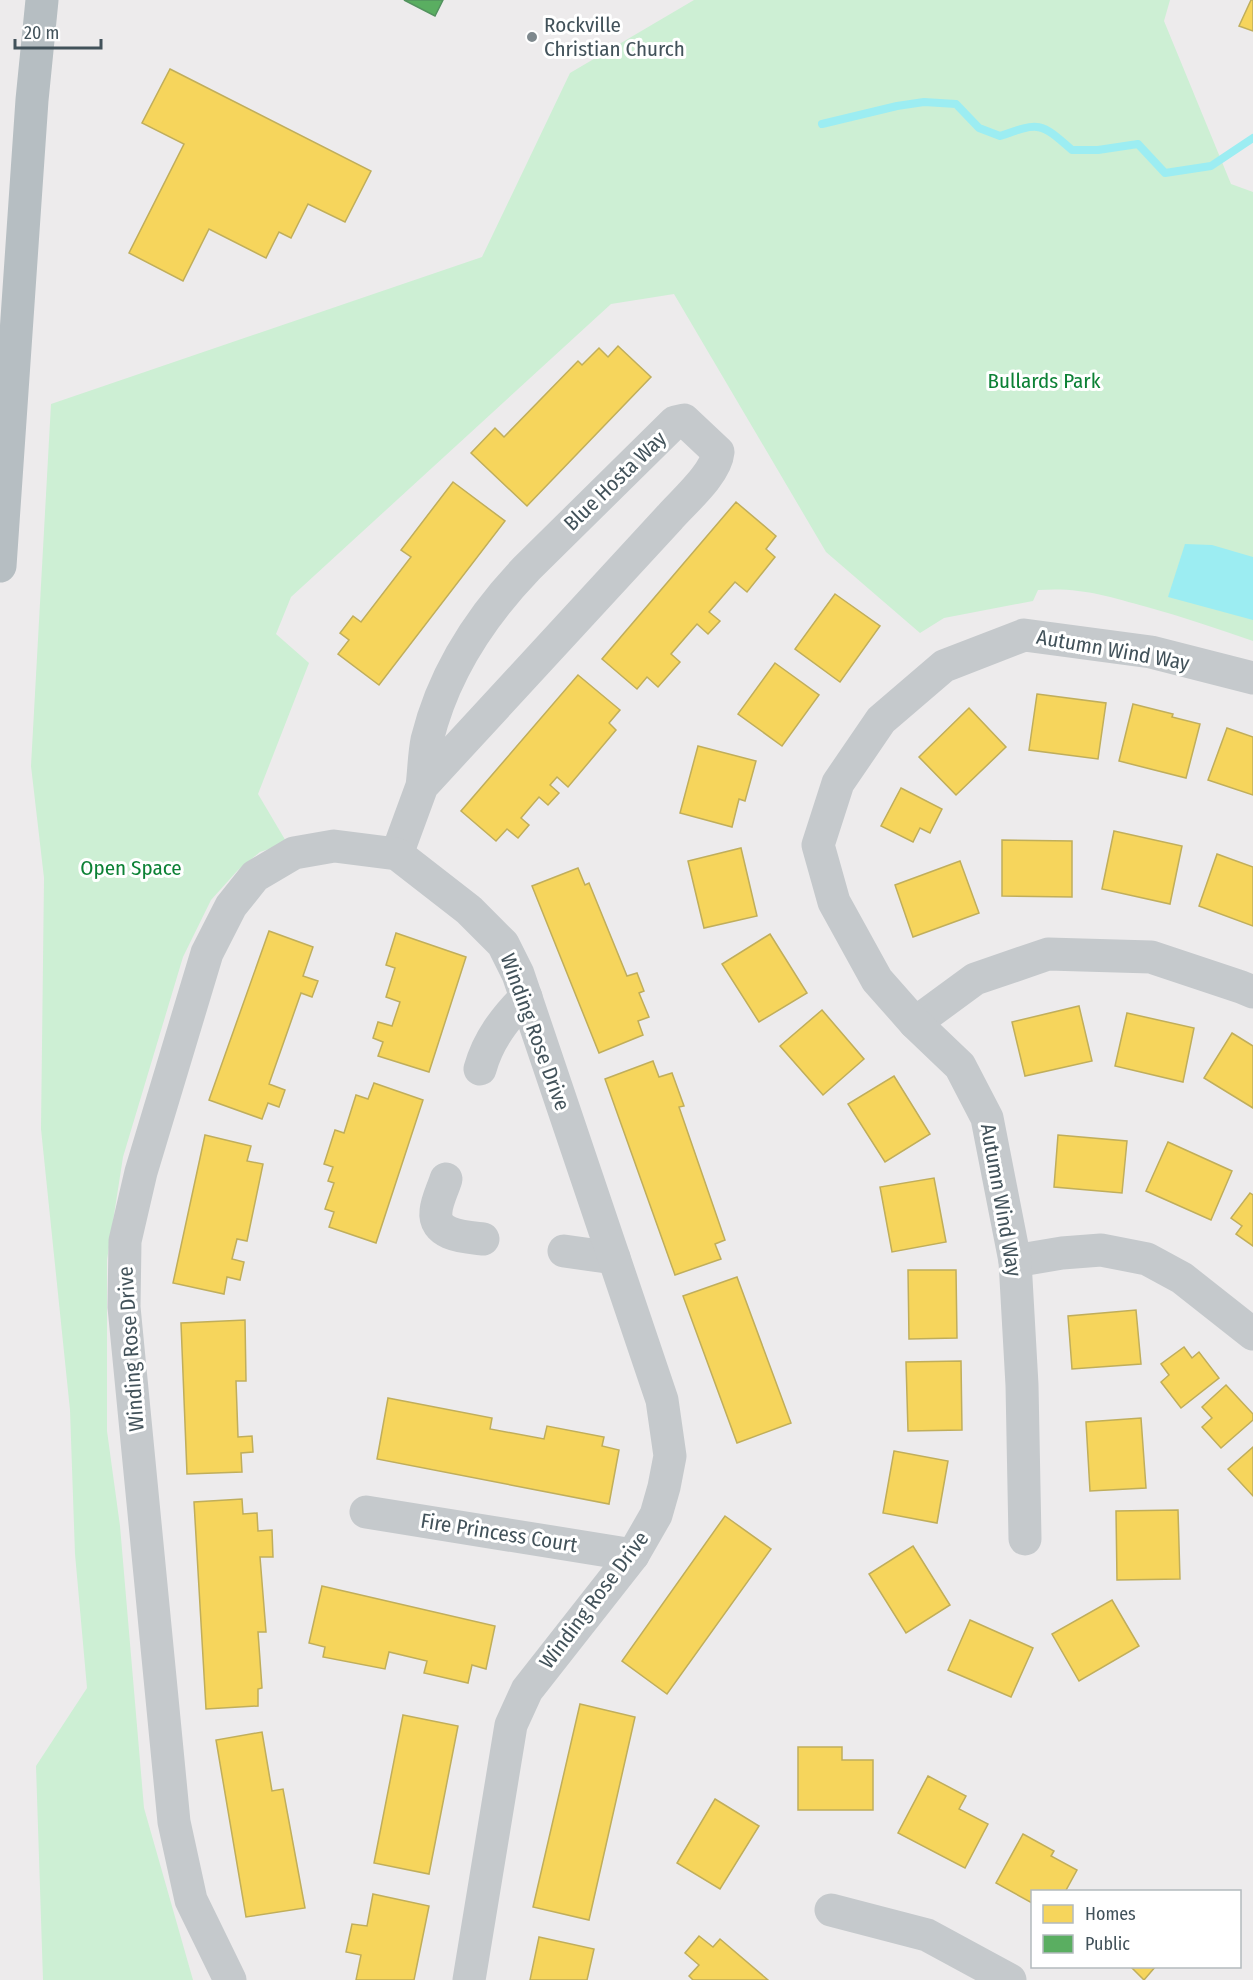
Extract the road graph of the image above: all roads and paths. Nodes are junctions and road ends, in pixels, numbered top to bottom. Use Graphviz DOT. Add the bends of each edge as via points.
graph roads {
  1 [pos="42,0"];
  2 [pos="0,566"];
  3 [pos="1253,678"];
  4 [pos="422,786"];
  5 [pos="397,854"];
  6 [pos="1253,993"];
  7 [pos="526,997"];
  8 [pos="915,1023"];
  9 [pos="480,1069"];
  10 [pos="446,1179"];
  11 [pos="483,1239"];
  12 [pos="564,1251"];
  13 [pos="614,1258"];
  14 [pos="1015,1262"];
  15 [pos="1253,1334"];
  16 [pos="366,1512"];
  17 [pos="1025,1539"];
  18 [pos="633,1554"];
  19 [pos="831,1910"];
  20 [pos="230,1980"];
  21 [pos="468,1980"];
  22 [pos="1010,1980"];
  1 -- 2 [label="highway"];
  3 -- 8 [label="street, Autumn Wind Way" via="1151,652 1024,635 944,666 882,720 838,783 818,845 834,902 871,970"];
  4 -- 4 [label="street, Blue Hosta Way" via="707,475 718,452 684,420 675,422 527,567 475,632 436,709 426,743"];
  4 -- 5 [label="street, Blue Hosta Way"];
  5 -- 7 [label="street, Winding Rose Drive" via="469,910 503,944"];
  5 -- 20 [label="street, Winding Rose Drive" via="334,846 294,853 255,876 231,906 207,953 141,1172 125,1241 124,1307 174,1822 191,1900"];
  6 -- 8 [label="street" via="1151,957 1048,954 975,979"];
  7 -- 9 [label="street" via="506,1017 485,1052"];
  7 -- 13 [label="street, Winding Rose Drive"];
  8 -- 14 [label="street, Autumn Wind Way" via="960,1066 987,1118"];
  10 -- 11 [label="street" via="436,1212 438,1224 448,1233"];
  12 -- 13 [label="street"];
  13 -- 18 [label="street, Winding Rose Drive" via="662,1400 670,1455 656,1515"];
  14 -- 15 [label="street" via="1101,1251 1147,1259 1182,1278"];
  14 -- 17 [label="street, Autumn Wind Way"];
  16 -- 18 [label="street, Fire Princess Court"];
  18 -- 21 [label="street, Winding Rose Drive" via="527,1690 511,1725"];
  19 -- 22 [label="street" via="927,1935"];
}
